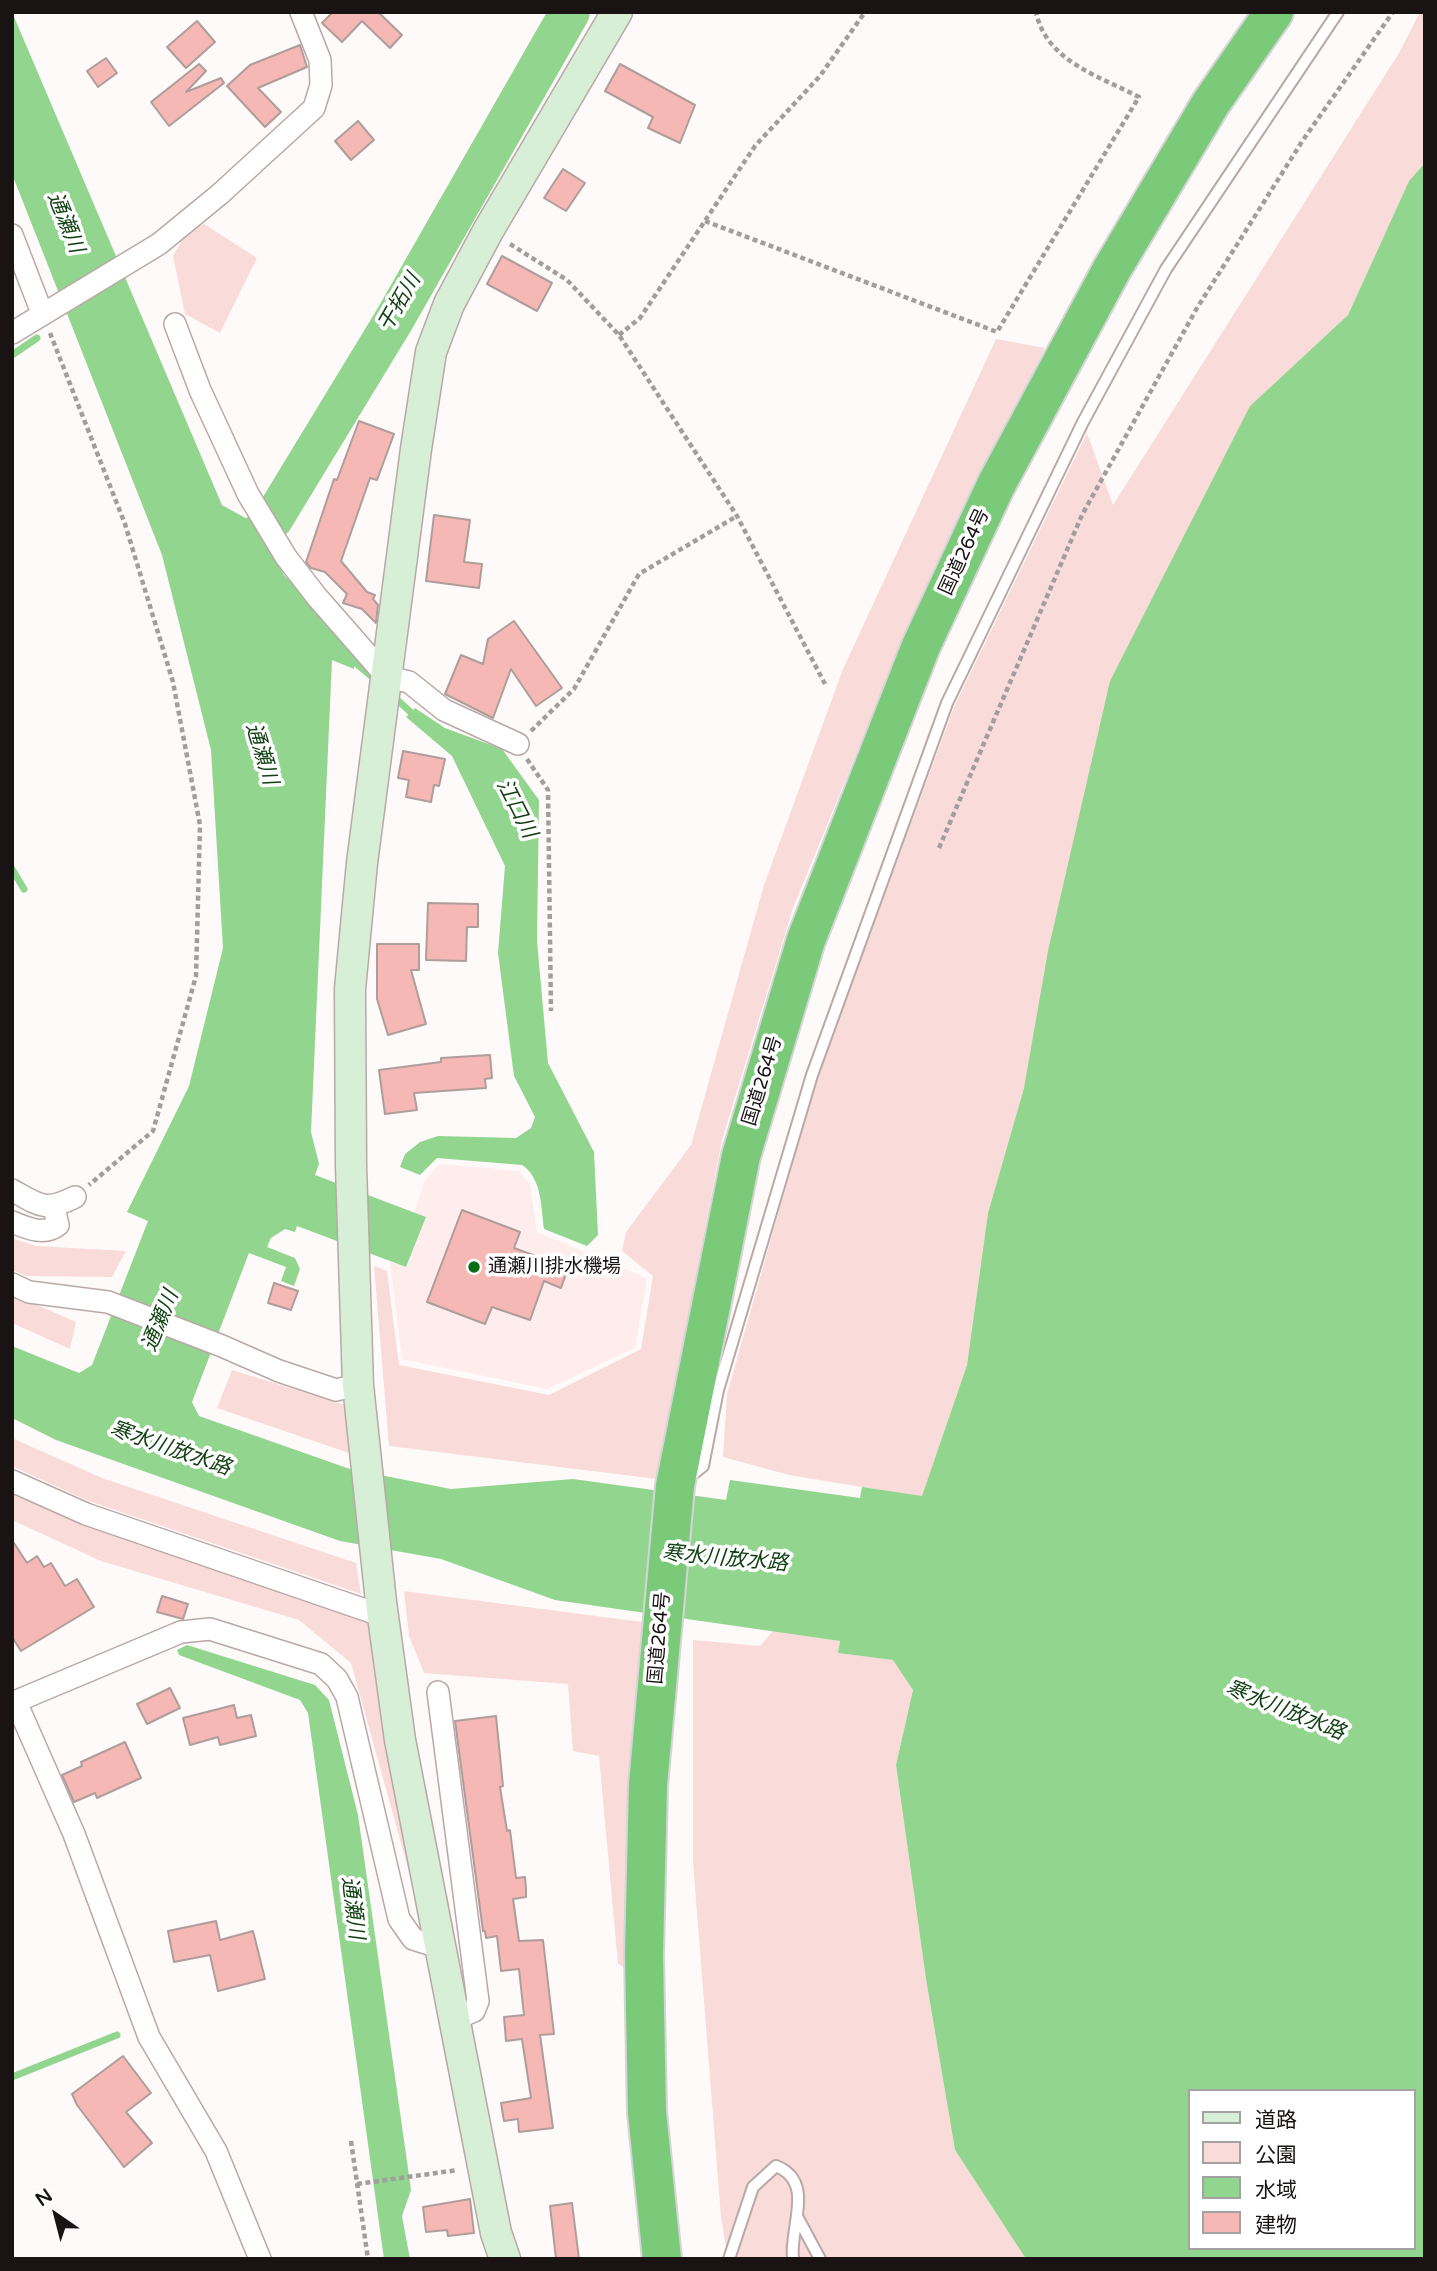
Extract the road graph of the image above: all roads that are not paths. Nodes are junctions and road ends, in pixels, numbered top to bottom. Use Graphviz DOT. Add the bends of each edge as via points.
graph roads {
  1 [pos="301,12"];
  2 [pos="617,12"];
  3 [pos="1274,12"];
  4 [pos="1338,12"];
  5 [pos="12,235"];
  6 [pos="45,311"];
  7 [pos="175,324"];
  8 [pos="12,333"];
  9 [pos="385,689"];
  10 [pos="518,744"];
  11 [pos="12,1190"];
  12 [pos="75,1197"];
  13 [pos="54,1208"];
  14 [pos="12,1222"];
  15 [pos="12,1284"];
  16 [pos="359,1396"];
  17 [pos="12,1481"];
  18 [pos="675,1486"];
  19 [pos="382,1609"];
  20 [pos="438,1692"];
  21 [pos="14,1703"];
  22 [pos="442,1948"];
  23 [pos="455,2019"];
  24 [pos="798,2218"];
  25 [pos="260,2259"];
  26 [pos="505,2259"];
  27 [pos="662,2259"];
  28 [pos="729,2259"];
  29 [pos="793,2259"];
  30 [pos="820,2259"];
  1 -- 6 [label="street" via="320,60 321,85 314,108 159,244"];
  2 -- 9 [label="street" via="488,231 449,304 432,352"];
  3 -- 18 [label="highway, 国道264号" via="1211,103 1112,268 996,485 921,646 806,940 741,1156"];
  4 -- 18 [label="lane" via="1166,269 1083,422 947,703 812,1075 718,1390 703,1466"];
  5 -- 6 [label="street"];
  6 -- 8 [label="street"];
  7 -- 9 [label="street" via="248,494 279,547"];
  9 -- 10 [label="street" via="409,682 444,710"];
  9 -- 16 [label="street" via="351,989 351,1182"];
  11 -- 13 [label="street"];
  12 -- 13 [label="street"];
  13 -- 14 [label="street" via="58,1225 52,1229 35,1230"];
  15 -- 16 [label="street" via="29,1292 108,1302 279,1371"];
  16 -- 19 [label="street"];
  17 -- 19 [label="street" via="86,1514"];
  18 -- 27 [label="highway, 国道264号" via="648,1785 644,1955 647,2112"];
  19 -- 22 [label="street" via="400,1740"];
  20 -- 23 [label="street" via="478,2001 474,2011"];
  21 -- 22 [label="street" via="180,1632 210,1629 321,1664 347,1697 399,1919 413,1939"];
  21 -- 25 [label="street" via="74,1834 149,2037 216,2151"];
  22 -- 23 [label="street"];
  23 -- 26 [label="street" via="496,2233"];
  24 -- 28 [label="lane" via="797,2185 788,2170 776,2166 753,2187"];
  24 -- 29 [label="lane" via="791,2240"];
  24 -- 30 [label="lane"];
}
